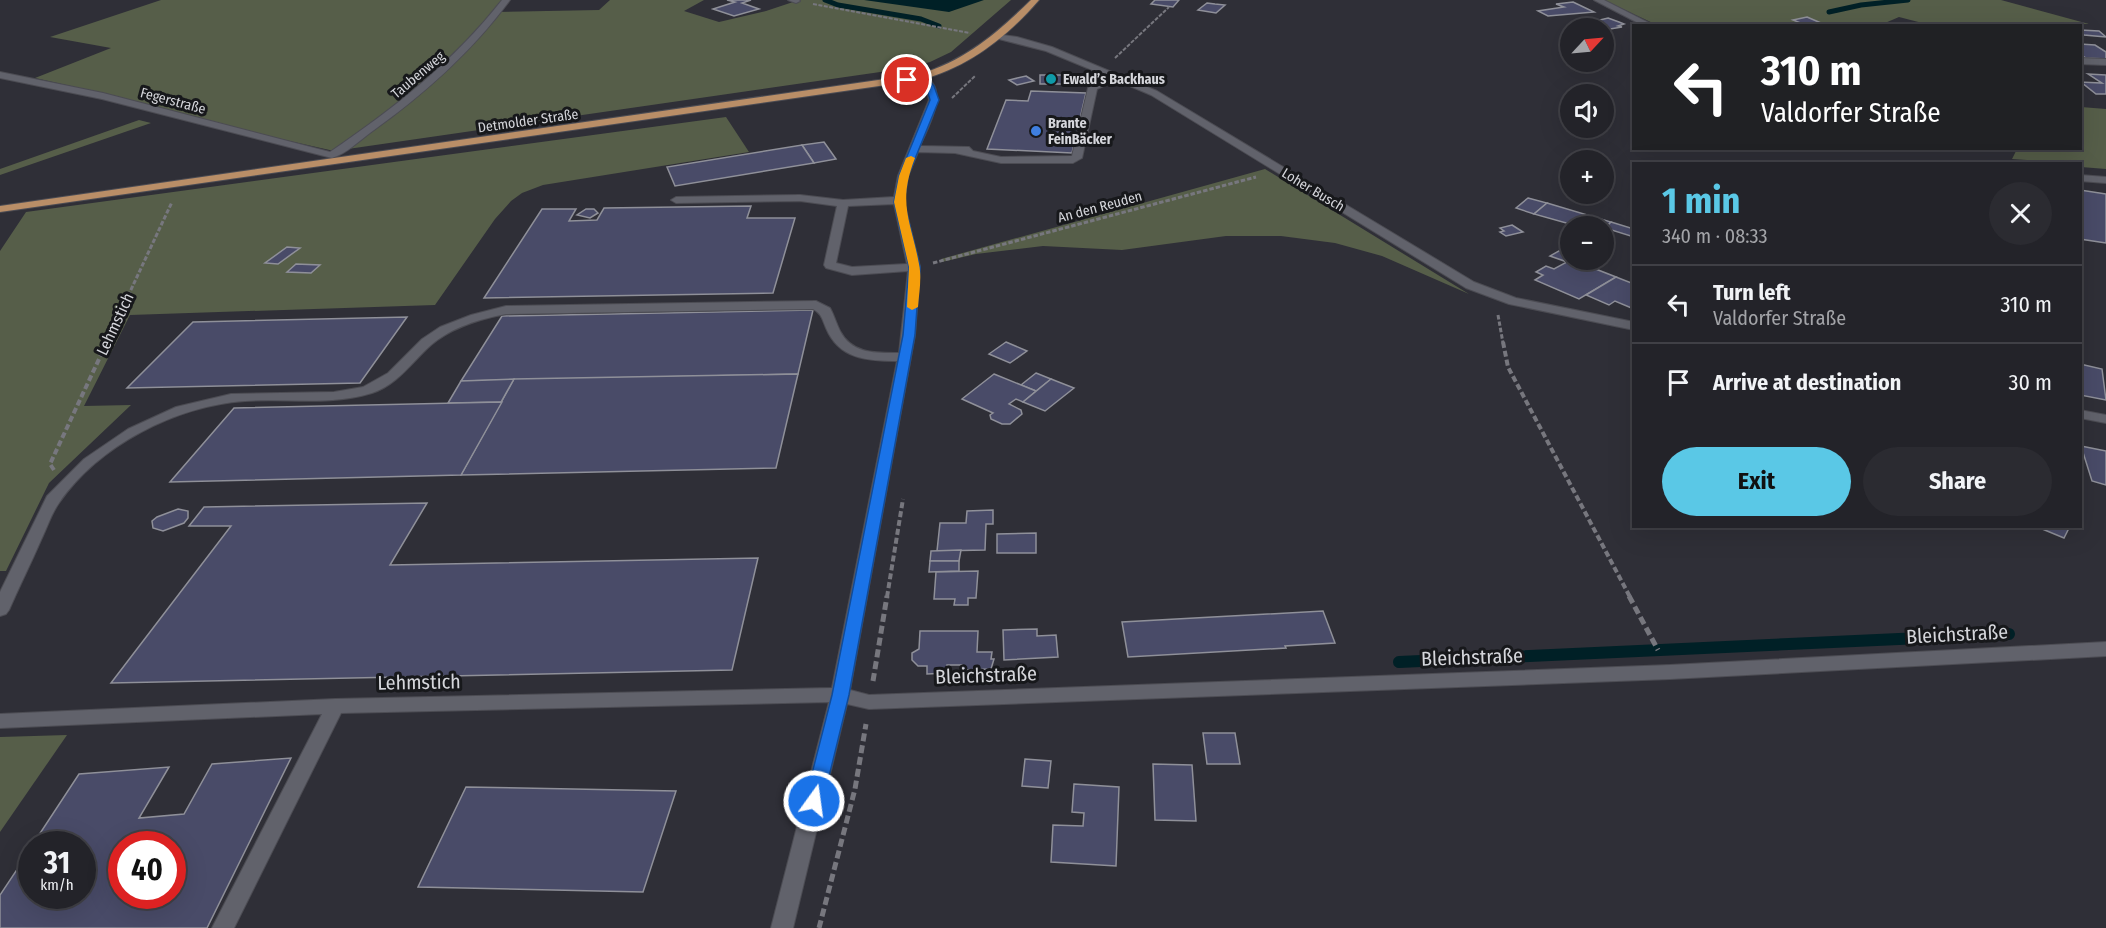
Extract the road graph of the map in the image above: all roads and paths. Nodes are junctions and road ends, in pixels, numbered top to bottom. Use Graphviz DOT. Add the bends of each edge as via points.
graph roads {
  1 [pos="507,0"];
  2 [pos="794,0"];
  3 [pos="1035,0"];
  4 [pos="1598,0"];
  5 [pos="1168,7"];
  6 [pos="1647,24"];
  7 [pos="945,29"];
  8 [pos="998,36"];
  9 [pos="2082,61"];
  10 [pos="2106,62"];
  11 [pos="1102,71"];
  12 [pos="0,75"];
  13 [pos="921,77"];
  14 [pos="1116,77"];
  15 [pos="978,148"];
  16 [pos="915,149"];
  17 [pos="959,151"];
  18 [pos="332,159"];
  19 [pos="1280,170"];
  20 [pos="2082,178"];
  21 [pos="2106,180"];
  22 [pos="676,200"];
  23 [pos="900,200"];
  24 [pos="172,201"];
  25 [pos="843,203"];
  26 [pos="0,209"];
  27 [pos="921,266"];
  28 [pos="1497,296"];
  29 [pos="1632,326"];
  30 [pos="905,357"];
  31 [pos="2082,414"];
  32 [pos="2106,419"];
  33 [pos="53,500"];
  34 [pos="0,610"];
  35 [pos="2106,649"];
  36 [pos="1670,672"];
  37 [pos="840,695"];
  38 [pos="335,706"];
  39 [pos="0,721"];
  40 [pos="223,928"];
  41 [pos="782,928"];
  1 -- 18 [label="street, Taubenweg" via="478,37 419,94"];
  2 -- 7 [label="path"];
  3 -- 8 [label="main road, Detmolder Straße"];
  4 -- 6 [label="street"];
  5 -- 11 [label="path"];
  8 -- 11 [label="street, Loher Busch" via="1039,46"];
  8 -- 13 [label="main road, Detmolder Straße" via="963,63"];
  9 -- 10 [label="street"];
  11 -- 14 [label="street, Loher Busch"];
  12 -- 18 [label="street, Fegerstraße" via="103,96"];
  13 -- 16 [label="street" via="930,86 934,100"];
  13 -- 18 [label="main road, Detmolder Straße"];
  14 -- 17 [label="street" via="1093,88 1077,158 1001,160"];
  14 -- 19 [label="street, Loher Busch" via="1154,93"];
  15 -- 17 [label="street"];
  16 -- 17 [label="street"];
  16 -- 23 [label="street" via="903,176"];
  18 -- 26 [label="main road, Detmolder Straße"];
  19 -- 27 [label="path, An den Reuden"];
  19 -- 28 [label="street, Loher Busch" via="1422,258"];
  20 -- 21 [label="street"];
  22 -- 25 [label="street" via="800,198"];
  23 -- 25 [label="street"];
  23 -- 27 [label="street"];
  24 -- 33 [label="path, Lehmstich" via="51,464 61,483"];
  25 -- 27 [label="street" via="830,264 852,271"];
  27 -- 30 [label="street"];
  28 -- 29 [label="street, Loher Busch"];
  28 -- 36 [label="path" via="1498,325 1508,367"];
  30 -- 33 [label="street" via="851,354 832,332 826,311 816,305 506,310 452,327 428,341 393,376 370,389 343,396 232,398 183,408 127,435 83,468"];
  30 -- 37 [label="street"];
  31 -- 32 [label="street"];
  33 -- 34 [label="street"];
  35 -- 36 [label="street, Bleichstraße"];
  36 -- 37 [label="street, Bleichstraße" via="869,702"];
  37 -- 38 [label="street, Lehmstich"];
  37 -- 41 [label="street"];
  38 -- 39 [label="street, Lehmstich"];
  38 -- 40 [label="street"];
}
